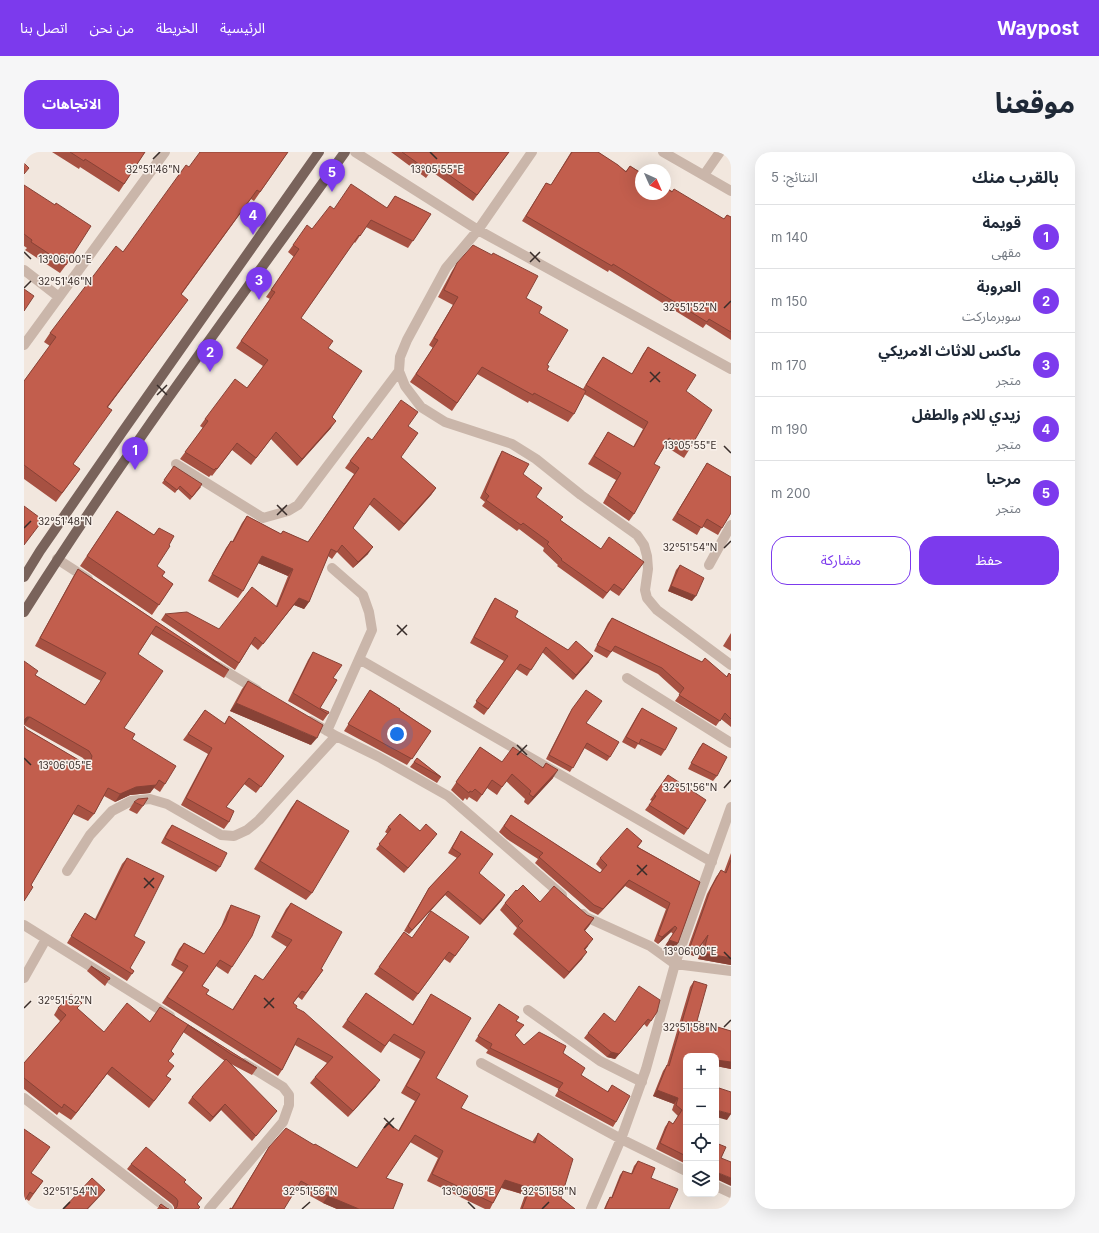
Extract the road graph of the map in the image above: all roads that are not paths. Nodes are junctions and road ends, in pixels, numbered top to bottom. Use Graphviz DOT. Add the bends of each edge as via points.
graph roads {
  1 [pos="165,152"];
  2 [pos="319,152"];
  3 [pos="345,152"];
  4 [pos="355,152"];
  5 [pos="532,152"];
  6 [pos="663,152"];
  7 [pos="720,152"];
  8 [pos="704,175"];
  9 [pos="731,191"];
  10 [pos="478,230"];
  11 [pos="24,270"];
  12 [pos="59,297"];
  13 [pos="24,345"];
  14 [pos="731,369"];
  15 [pos="399,371"];
  16 [pos="176,464"];
  17 [pos="731,525"];
  18 [pos="57,559"];
  19 [pos="708,565"];
  20 [pos="332,568"];
  21 [pos="24,577"];
  22 [pos="95,584"];
  23 [pos="24,612"];
  24 [pos="359,659"];
  25 [pos="210,661"];
  26 [pos="731,665"];
  27 [pos="627,678"];
  28 [pos="263,694"];
  29 [pos="300,715"];
  30 [pos="327,731"];
  31 [pos="336,736"];
  32 [pos="731,743"];
  33 [pos="731,808"];
  34 [pos="712,862"];
  35 [pos="67,871"];
  36 [pos="24,925"];
  37 [pos="46,939"];
  38 [pos="676,964"];
  39 [pos="731,971"];
  40 [pos="24,978"];
  41 [pos="528,1010"];
  42 [pos="176,1020"];
  43 [pos="236,1058"];
  44 [pos="481,1063"];
  45 [pos="642,1082"];
  46 [pos="24,1098"];
  47 [pos="621,1139"];
  48 [pos="683,1170"];
  49 [pos="719,1187"];
  50 [pos="731,1193"];
  51 [pos="168,1209"];
  52 [pos="209,1209"];
  53 [pos="591,1209"];
  1 -- 12 [label="street"];
  2 -- 21 [label="main road"];
  3 -- 18 [label="main road" via="138,440"];
  4 -- 10 [label="street"];
  5 -- 10 [label="street"];
  6 -- 8 [label="street"];
  7 -- 8 [label="street"];
  8 -- 9 [label="street"];
  10 -- 14 [label="street"];
  10 -- 15 [label="street" via="446,268 407,340 400,357"];
  11 -- 12 [label="street"];
  12 -- 13 [label="street"];
  15 -- 16 [label="street" via="298,505 288,511 263,518"];
  15 -- 26 [label="street" via="405,386 422,407 445,422 512,444 637,535 644,545 647,556 645,590 656,610"];
  17 -- 19 [label="street"];
  18 -- 22 [label="street"];
  18 -- 23 [label="main road"];
  20 -- 24 [label="street" via="363,595 369,612 372,630"];
  24 -- 30 [label="street"];
  24 -- 34 [label="street"];
  25 -- 28 [label="street"];
  27 -- 32 [label="street"];
  29 -- 30 [label="street"];
  30 -- 31 [label="street"];
  31 -- 35 [label="street" via="265,814 247,830 234,836 221,835 167,804 150,799 131,801 112,811 90,835"];
  31 -- 38 [label="street" via="448,796 586,917 650,946"];
  33 -- 34 [label="street"];
  34 -- 38 [label="street"];
  36 -- 37 [label="street"];
  37 -- 40 [label="street"];
  37 -- 42 [label="street"];
  38 -- 39 [label="street"];
  38 -- 45 [label="street"];
  41 -- 45 [label="street" via="600,1061"];
  43 -- 52 [label="street" via="283,1087 289,1095 289,1105 283,1122"];
  44 -- 47 [label="street"];
  45 -- 47 [label="street"];
  46 -- 51 [label="street"];
  47 -- 48 [label="street"];
  47 -- 53 [label="street"];
  49 -- 50 [label="street"];
}
